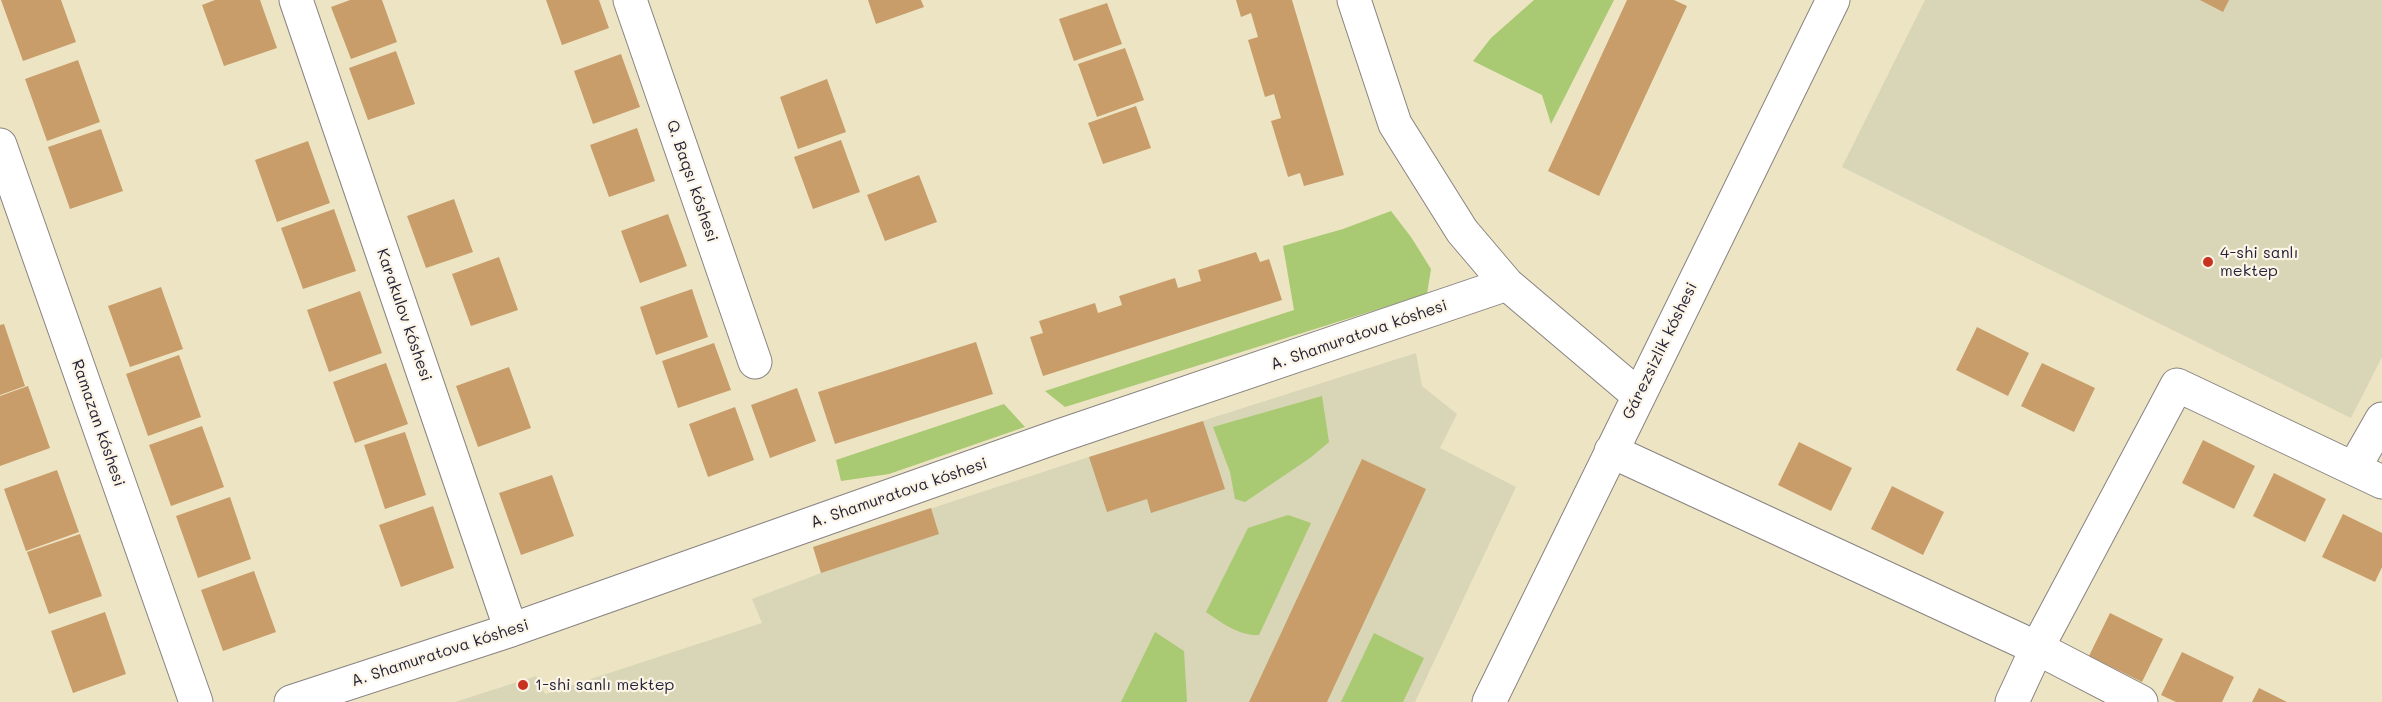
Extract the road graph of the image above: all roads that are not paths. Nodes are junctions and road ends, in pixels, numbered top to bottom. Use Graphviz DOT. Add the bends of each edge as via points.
graph roads {
  1 [pos="297,0"];
  2 [pos="630,0"];
  3 [pos="1354,0"];
  4 [pos="1833,0"];
  5 [pos="0,145"];
  6 [pos="1507,284"];
  7 [pos="754,362"];
  8 [pos="1638,395"];
  9 [pos="2382,419"];
  10 [pos="1611,451"];
  11 [pos="2368,475"];
  12 [pos="511,630"];
  13 [pos="2037,648"];
  14 [pos="196,702"];
  15 [pos="291,702"];
  16 [pos="1490,702"];
  17 [pos="2012,702"];
  18 [pos="2141,702"];
  1 -- 12 [label="street, Karakulov kóshesi"];
  2 -- 7 [label="street, Q. Baqsı kóshesi"];
  3 -- 6 [label="street" via="1395,124 1462,231"];
  4 -- 8 [label="street, Gárezsizlik kóshesi"];
  5 -- 14 [label="street, Ramazan kóshesi"];
  6 -- 8 [label="street"];
  6 -- 12 [label="street, A. Shamuratova kóshesi" via="1059,436"];
  8 -- 10 [label="street, Gárezsizlik kóshesi"];
  9 -- 11 [label="street"];
  10 -- 13 [label="street"];
  10 -- 16 [label="street, Gárezsizlik kóshesi"];
  11 -- 13 [label="street" via="2177,385"];
  12 -- 15 [label="street, A. Shamuratova kóshesi"];
  13 -- 17 [label="street"];
  13 -- 18 [label="street"];
}
